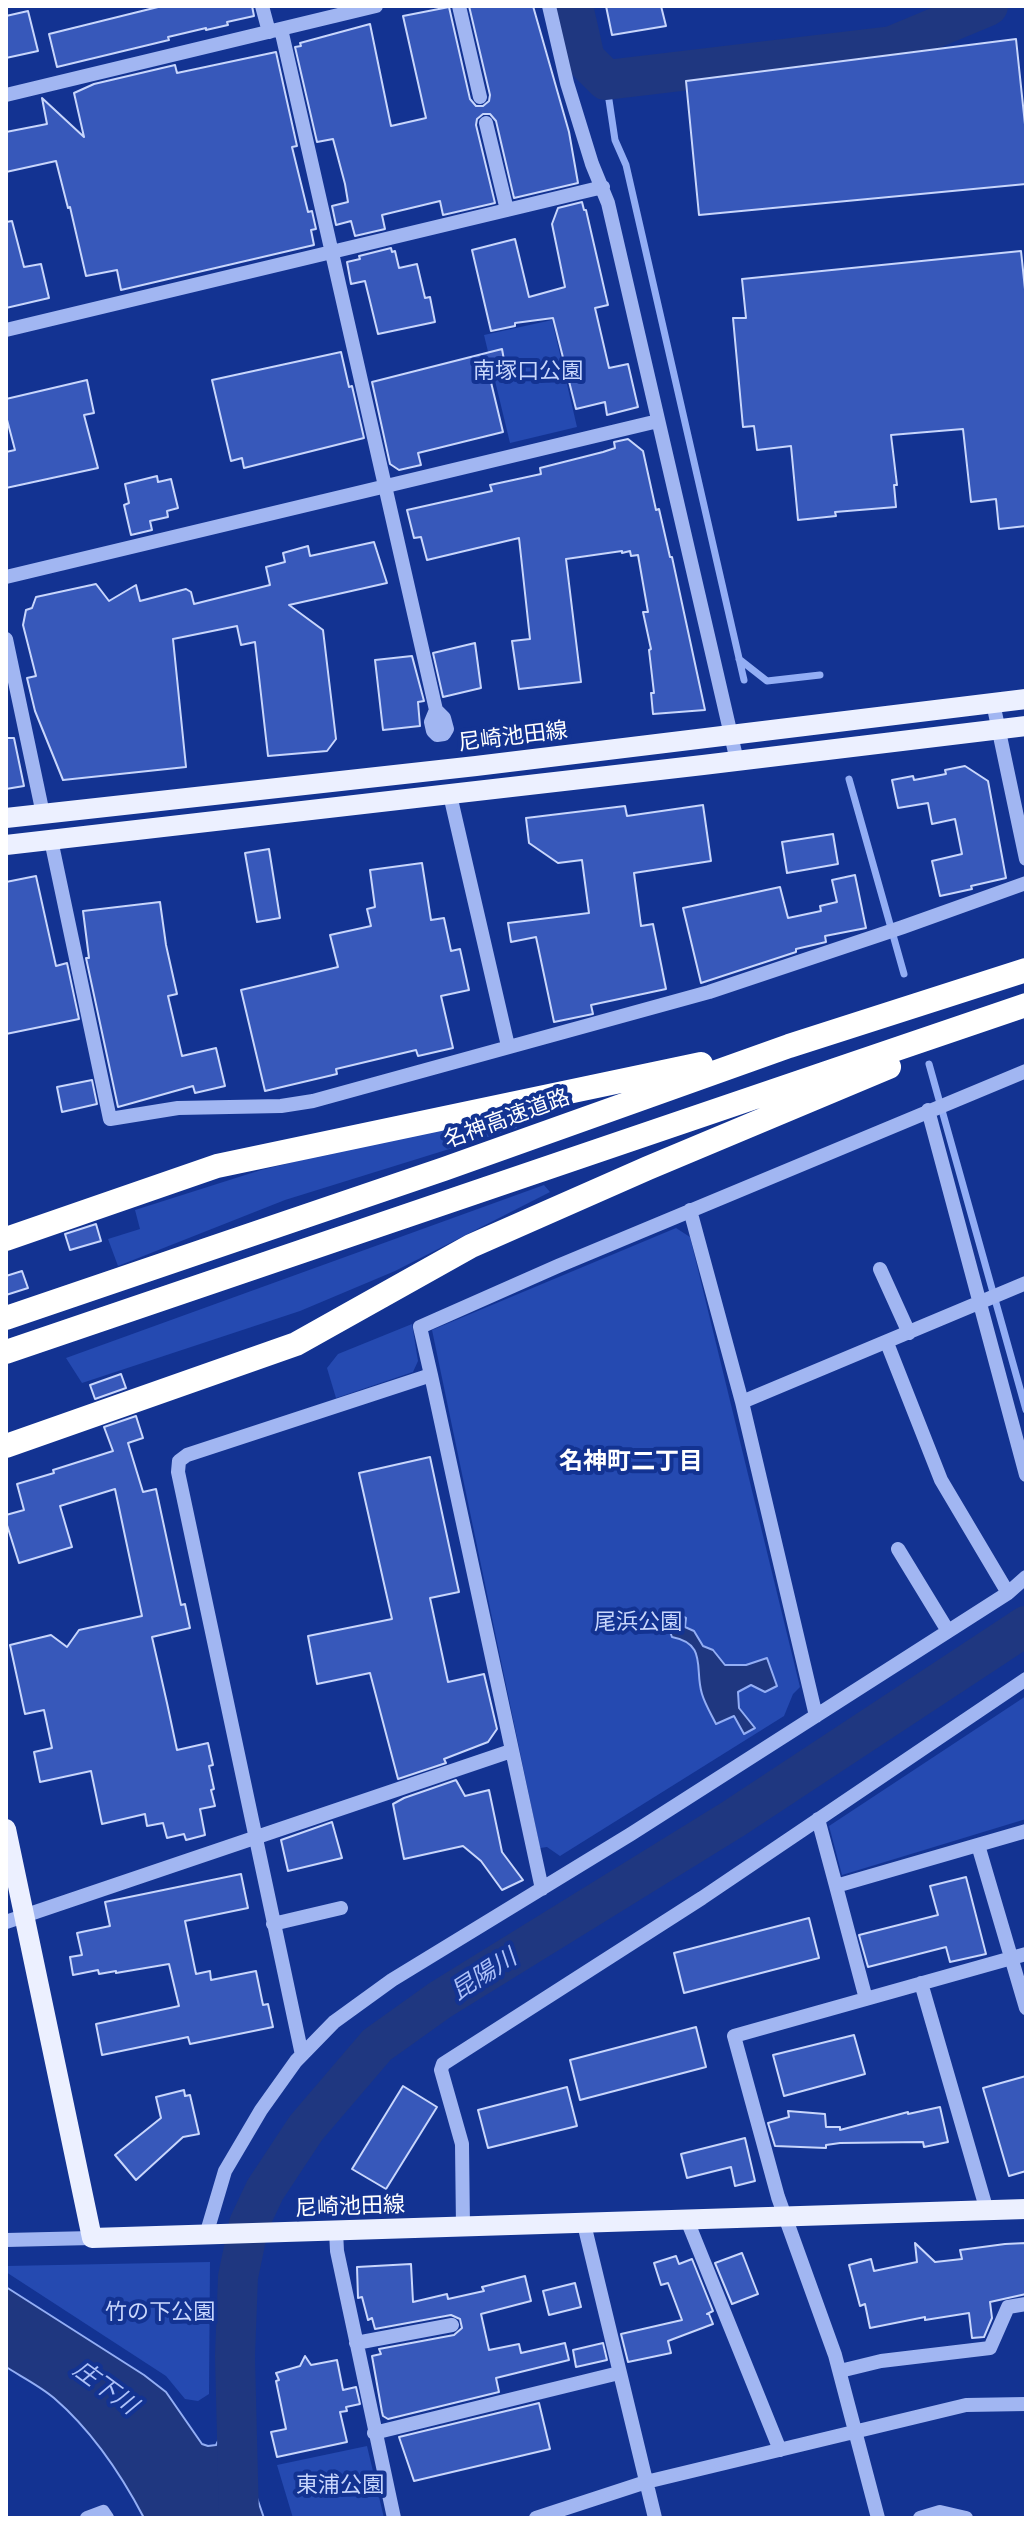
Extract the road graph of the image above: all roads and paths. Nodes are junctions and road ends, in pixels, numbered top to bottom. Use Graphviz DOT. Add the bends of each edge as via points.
graph roads {
  1 [pos="262,6"];
  2 [pos="376,6"];
  3 [pos="459,6"];
  4 [pos="549,6"];
  5 [pos="275,30"];
  6 [pos="6,95"];
  7 [pos="480,97"];
  8 [pos="486,123"];
  9 [pos="601,183"];
  10 [pos="507,210"];
  11 [pos="331,252"];
  12 [pos="6,330"];
  13 [pos="658,421"];
  14 [pos="385,487"];
  15 [pos="6,577"];
  16 [pos="6,639"];
  17 [pos="1026,699"];
  18 [pos="993,703"];
  19 [pos="436,710"];
  20 [pos="1026,726"];
  21 [pos="999,729"];
  22 [pos="730,735"];
  23 [pos="737,761"];
  24 [pos="450,795"];
  25 [pos="43,814"];
  26 [pos="6,818"];
  27 [pos="51,840"];
  28 [pos="6,845"];
  29 [pos="1026,859"];
  30 [pos="1026,883"];
  31 [pos="1026,970"];
  32 [pos="1026,1005"];
  33 [pos="980,1021"];
  34 [pos="508,1046"];
  35 [pos="789,1046"];
  36 [pos="1026,1071"];
  37 [pos="936,1107"];
  38 [pos="690,1210"];
  39 [pos="6,1239"];
  40 [pos="880,1269"];
  41 [pos="1026,1283"];
  42 [pos="983,1302"];
  43 [pos="6,1318"];
  44 [pos="909,1333"];
  45 [pos="887,1343"];
  46 [pos="6,1352"];
  47 [pos="431,1375"];
  48 [pos="742,1402"];
  49 [pos="6,1446"];
  50 [pos="1026,1475"];
  51 [pos="898,1549"];
  52 [pos="1026,1577"];
  53 [pos="1008,1593"];
  54 [pos="948,1631"];
  55 [pos="1026,1679"];
  56 [pos="816,1716"];
  57 [pos="511,1751"];
  58 [pos="818,1819"];
  59 [pos="6,1829"];
  60 [pos="1026,1831"];
  61 [pos="254,1838"];
  62 [pos="978,1845"];
  63 [pos="836,1886"];
  64 [pos="542,1889"];
  65 [pos="341,1908"];
  66 [pos="15,1919"];
  67 [pos="273,1924"];
  68 [pos="1019,1956"];
  69 [pos="921,1983"];
  70 [pos="866,1999"];
  71 [pos="1026,2008"];
  72 [pos="302,2055"];
  73 [pos="1026,2209"];
  74 [pos="987,2211"];
  75 [pos="786,2217"];
  76 [pos="687,2220"];
  77 [pos="584,2224"];
  78 [pos="463,2228"];
  79 [pos="336,2231"];
  80 [pos="213,2234"];
  81 [pos="92,2238"];
  82 [pos="6,2240"];
  83 [pos="1026,2304"];
  84 [pos="452,2325"];
  85 [pos="356,2343"];
  86 [pos="840,2371"];
  87 [pos="619,2373"];
  88 [pos="1026,2404"];
  89 [pos="855,2432"];
  90 [pos="374,2433"];
  91 [pos="780,2450"];
  92 [pos="646,2482"];
  93 [pos="87,2518"];
  94 [pos="107,2518"];
  95 [pos="394,2518"];
  96 [pos="536,2518"];
  97 [pos="655,2518"];
  98 [pos="878,2518"];
  99 [pos="920,2518"];
  100 [pos="966,2518"];
  1 -- 5 [label="street"];
  2 -- 5 [label="street"];
  3 -- 7 [label="street"];
  4 -- 9 [label="street" via="567,83"];
  5 -- 6 [label="street"];
  5 -- 11 [label="street"];
  8 -- 10 [label="street"];
  9 -- 10 [label="street"];
  9 -- 13 [label="street"];
  10 -- 11 [label="street"];
  11 -- 12 [label="street"];
  11 -- 14 [label="street"];
  13 -- 14 [label="street"];
  13 -- 22 [label="street"];
  14 -- 15 [label="street"];
  14 -- 19 [label="street"];
  16 -- 25 [label="street"];
  17 -- 18 [label="main road, 尼崎池田線"];
  18 -- 21 [label="street"];
  18 -- 22 [label="main road, 尼崎池田線"];
  20 -- 21 [label="main road"];
  21 -- 23 [label="main road"];
  21 -- 29 [label="street"];
  22 -- 23 [label="street"];
  22 -- 25 [label="main road, 尼崎池田線"];
  23 -- 24 [label="main road"];
  24 -- 27 [label="main road"];
  24 -- 34 [label="street"];
  25 -- 26 [label="main road, 尼崎池田線"];
  27 -- 28 [label="main road"];
  27 -- 34 [label="street" via="110,1119 178,1108 313,1101"];
  30 -- 34 [label="street" via="709,992"];
  31 -- 35 [label="highway, 名神高速道路"];
  32 -- 33 [label="highway"];
  33 -- 46 [label="highway"];
  33 -- 49 [label="highway" via="900,1063 471,1246 296,1344"];
  35 -- 39 [label="highway" via="217,1166"];
  35 -- 43 [label="highway, 名神高速道路"];
  36 -- 37 [label="street"];
  37 -- 38 [label="street"];
  37 -- 42 [label="street"];
  38 -- 47 [label="street" via="420,1327"];
  38 -- 48 [label="street"];
  40 -- 44 [label="street"];
  41 -- 42 [label="street"];
  42 -- 44 [label="street"];
  42 -- 50 [label="street"];
  44 -- 45 [label="street"];
  45 -- 48 [label="street"];
  45 -- 53 [label="street" via="941,1480"];
  47 -- 57 [label="street"];
  47 -- 61 [label="street" via="179,1461"];
  48 -- 56 [label="street"];
  51 -- 54 [label="street"];
  52 -- 53 [label="street"];
  53 -- 54 [label="street"];
  54 -- 56 [label="street"];
  55 -- 58 [label="street"];
  56 -- 64 [label="street"];
  57 -- 61 [label="street"];
  57 -- 64 [label="street"];
  58 -- 63 [label="street"];
  58 -- 78 [label="street" via="443,2064 462,2144"];
  59 -- 66 [label="main road"];
  60 -- 62 [label="street"];
  61 -- 66 [label="street"];
  61 -- 67 [label="street"];
  62 -- 63 [label="street"];
  62 -- 68 [label="street"];
  63 -- 70 [label="street"];
  64 -- 72 [label="street" via="392,1980 334,2022"];
  65 -- 67 [label="street"];
  66 -- 81 [label="main road"];
  67 -- 72 [label="street"];
  68 -- 69 [label="street"];
  68 -- 71 [label="street"];
  69 -- 70 [label="street"];
  69 -- 74 [label="street"];
  70 -- 75 [label="street" via="734,2036"];
  72 -- 80 [label="street" via="225,2171"];
  73 -- 74 [label="main road, 尼崎池田線"];
  74 -- 75 [label="main road, 尼崎池田線"];
  75 -- 76 [label="main road, 尼崎池田線"];
  75 -- 86 [label="street"];
  76 -- 77 [label="main road, 尼崎池田線"];
  76 -- 91 [label="street"];
  77 -- 78 [label="main road, 尼崎池田線"];
  77 -- 87 [label="street"];
  78 -- 79 [label="main road, 尼崎池田線"];
  79 -- 80 [label="main road, 尼崎池田線"];
  79 -- 85 [label="street"];
  80 -- 81 [label="main road, 尼崎池田線"];
  81 -- 82 [label="street"];
  83 -- 86 [label="street" via="1008,2307 990,2348"];
  84 -- 85 [label="street"];
  85 -- 90 [label="street"];
  86 -- 89 [label="street"];
  87 -- 90 [label="street"];
  87 -- 92 [label="street"];
  88 -- 89 [label="street" via="966,2405"];
  89 -- 91 [label="street"];
  89 -- 98 [label="street"];
  90 -- 95 [label="street"];
  91 -- 92 [label="street"];
  92 -- 96 [label="street"];
  92 -- 97 [label="street"];
  93 -- 94 [label="street" via="103,2512"];
  99 -- 100 [label="street" via="940,2512"];
}
